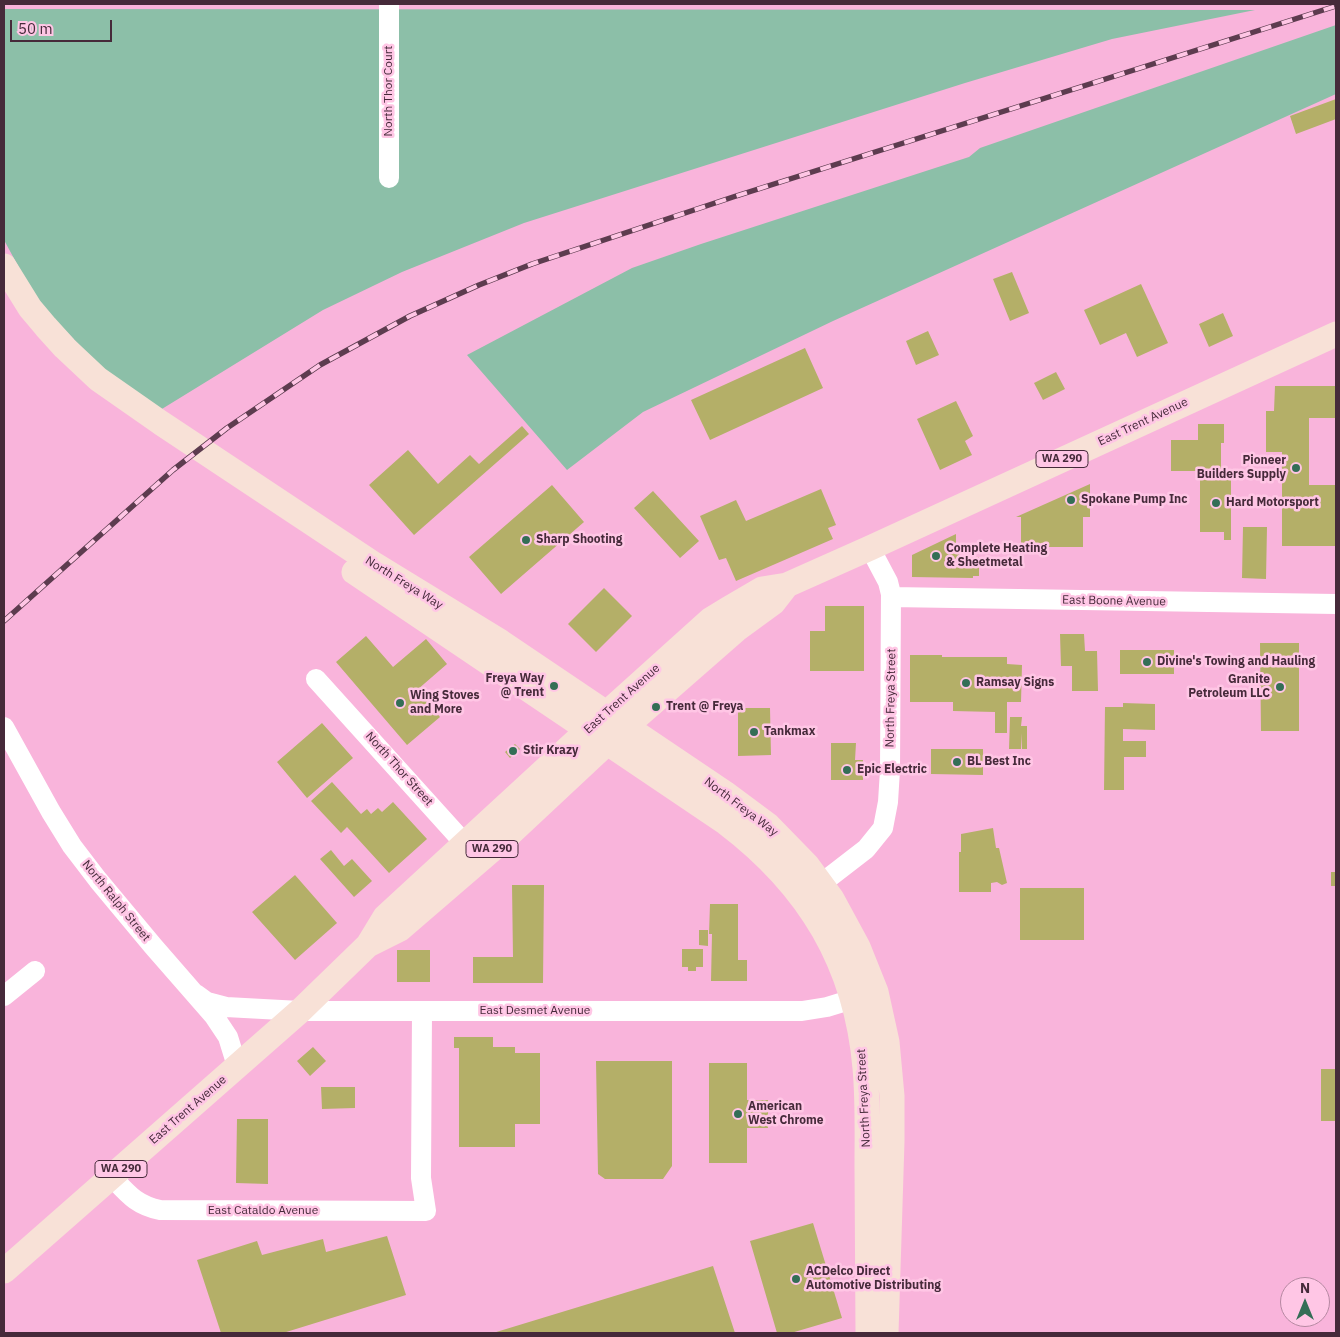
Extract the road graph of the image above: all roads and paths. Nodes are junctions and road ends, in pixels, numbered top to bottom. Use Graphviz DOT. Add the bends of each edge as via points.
graph roads {
  1 [pos="390,4"];
  2 [pos="388,178"];
  3 [pos="4,267"];
  4 [pos="4,297"];
  5 [pos="1336,334"];
  6 [pos="870,548"];
  7 [pos="375,576"];
  8 [pos="891,597"];
  9 [pos="1336,604"];
  10 [pos="407,607"];
  11 [pos="501,642"];
  12 [pos="316,679"];
  13 [pos="617,720"];
  14 [pos="4,727"];
  15 [pos="598,736"];
  16 [pos="472,852"];
  17 [pos="812,891"];
  18 [pos="35,971"];
  19 [pos="876,992"];
  20 [pos="196,994"];
  21 [pos="4,996"];
  22 [pos="852,1000"];
  23 [pos="300,1011"];
  24 [pos="422,1011"];
  25 [pos="237,1066"];
  26 [pos="112,1177"];
  27 [pos="4,1271"];
  28 [pos="868,1333"];
  29 [pos="886,1333"];
  1 -- 2 [label="street, North Thor Court"];
  3 -- 7 [label="main road, North Freya Way" via="30,308 64,348 98,379"];
  4 -- 7 [label="main road, North Freya Way" via="50,356 98,400"];
  5 -- 6 [label="main road, East Trent Avenue / WA 290"];
  6 -- 8 [label="street, North Freya Street" via="888,582"];
  6 -- 13 [label="main road, East Trent Avenue / WA 290" via="787,585 762,589 710,620"];
  7 -- 10 [label="main road, North Freya Way"];
  7 -- 11 [label="main road, North Freya Way"];
  8 -- 9 [label="street, East Boone Avenue"];
  8 -- 17 [label="street, North Freya Street" via="890,770 883,828 866,849"];
  10 -- 11 [label="main road" via="443,620 485,645 496,646"];
  10 -- 15 [label="main road, North Freya Way"];
  11 -- 13 [label="main road, North Freya Way"];
  12 -- 16 [label="street, North Thor Street"];
  13 -- 15 [label="main road, East Trent Avenue / WA 290"];
  13 -- 17 [label="main road, North Freya Way" via="753,813 792,848"];
  14 -- 20 [label="street, North Ralph Street" via="51,812 83,861"];
  15 -- 16 [label="main road, East Trent Avenue / WA 290"];
  15 -- 17 [label="main road, North Freya Way" via="691,798 746,838 774,865"];
  16 -- 23 [label="main road, East Trent Avenue / WA 290" via="385,917 368,945"];
  17 -- 19 [label="main road, North Freya Street" via="852,932"];
  17 -- 22 [label="main road, North Freya Street" via="819,922 834,950"];
  18 -- 21 [label="street"];
  19 -- 22 [label="street, East Desmet Avenue"];
  19 -- 29 [label="main road, North Freya Street" via="887,1042 892,1096"];
  20 -- 23 [label="street, East Desmet Avenue" via="207,1002 226,1007"];
  20 -- 25 [label="street, North Ralph Street" via="228,1037"];
  22 -- 24 [label="street, East Desmet Avenue" via="802,1011"];
  22 -- 28 [label="main road, North Freya Street" via="862,1043 866,1087"];
  23 -- 24 [label="street, East Desmet Avenue"];
  23 -- 25 [label="main road, East Trent Avenue / WA 290"];
  24 -- 26 [label="street, East Cataldo Avenue" via="422,1178 426,1211 160,1210 141,1204"];
  25 -- 26 [label="main road, East Trent Avenue / WA 290"];
  26 -- 27 [label="main road, East Trent Avenue / WA 290"];
}
